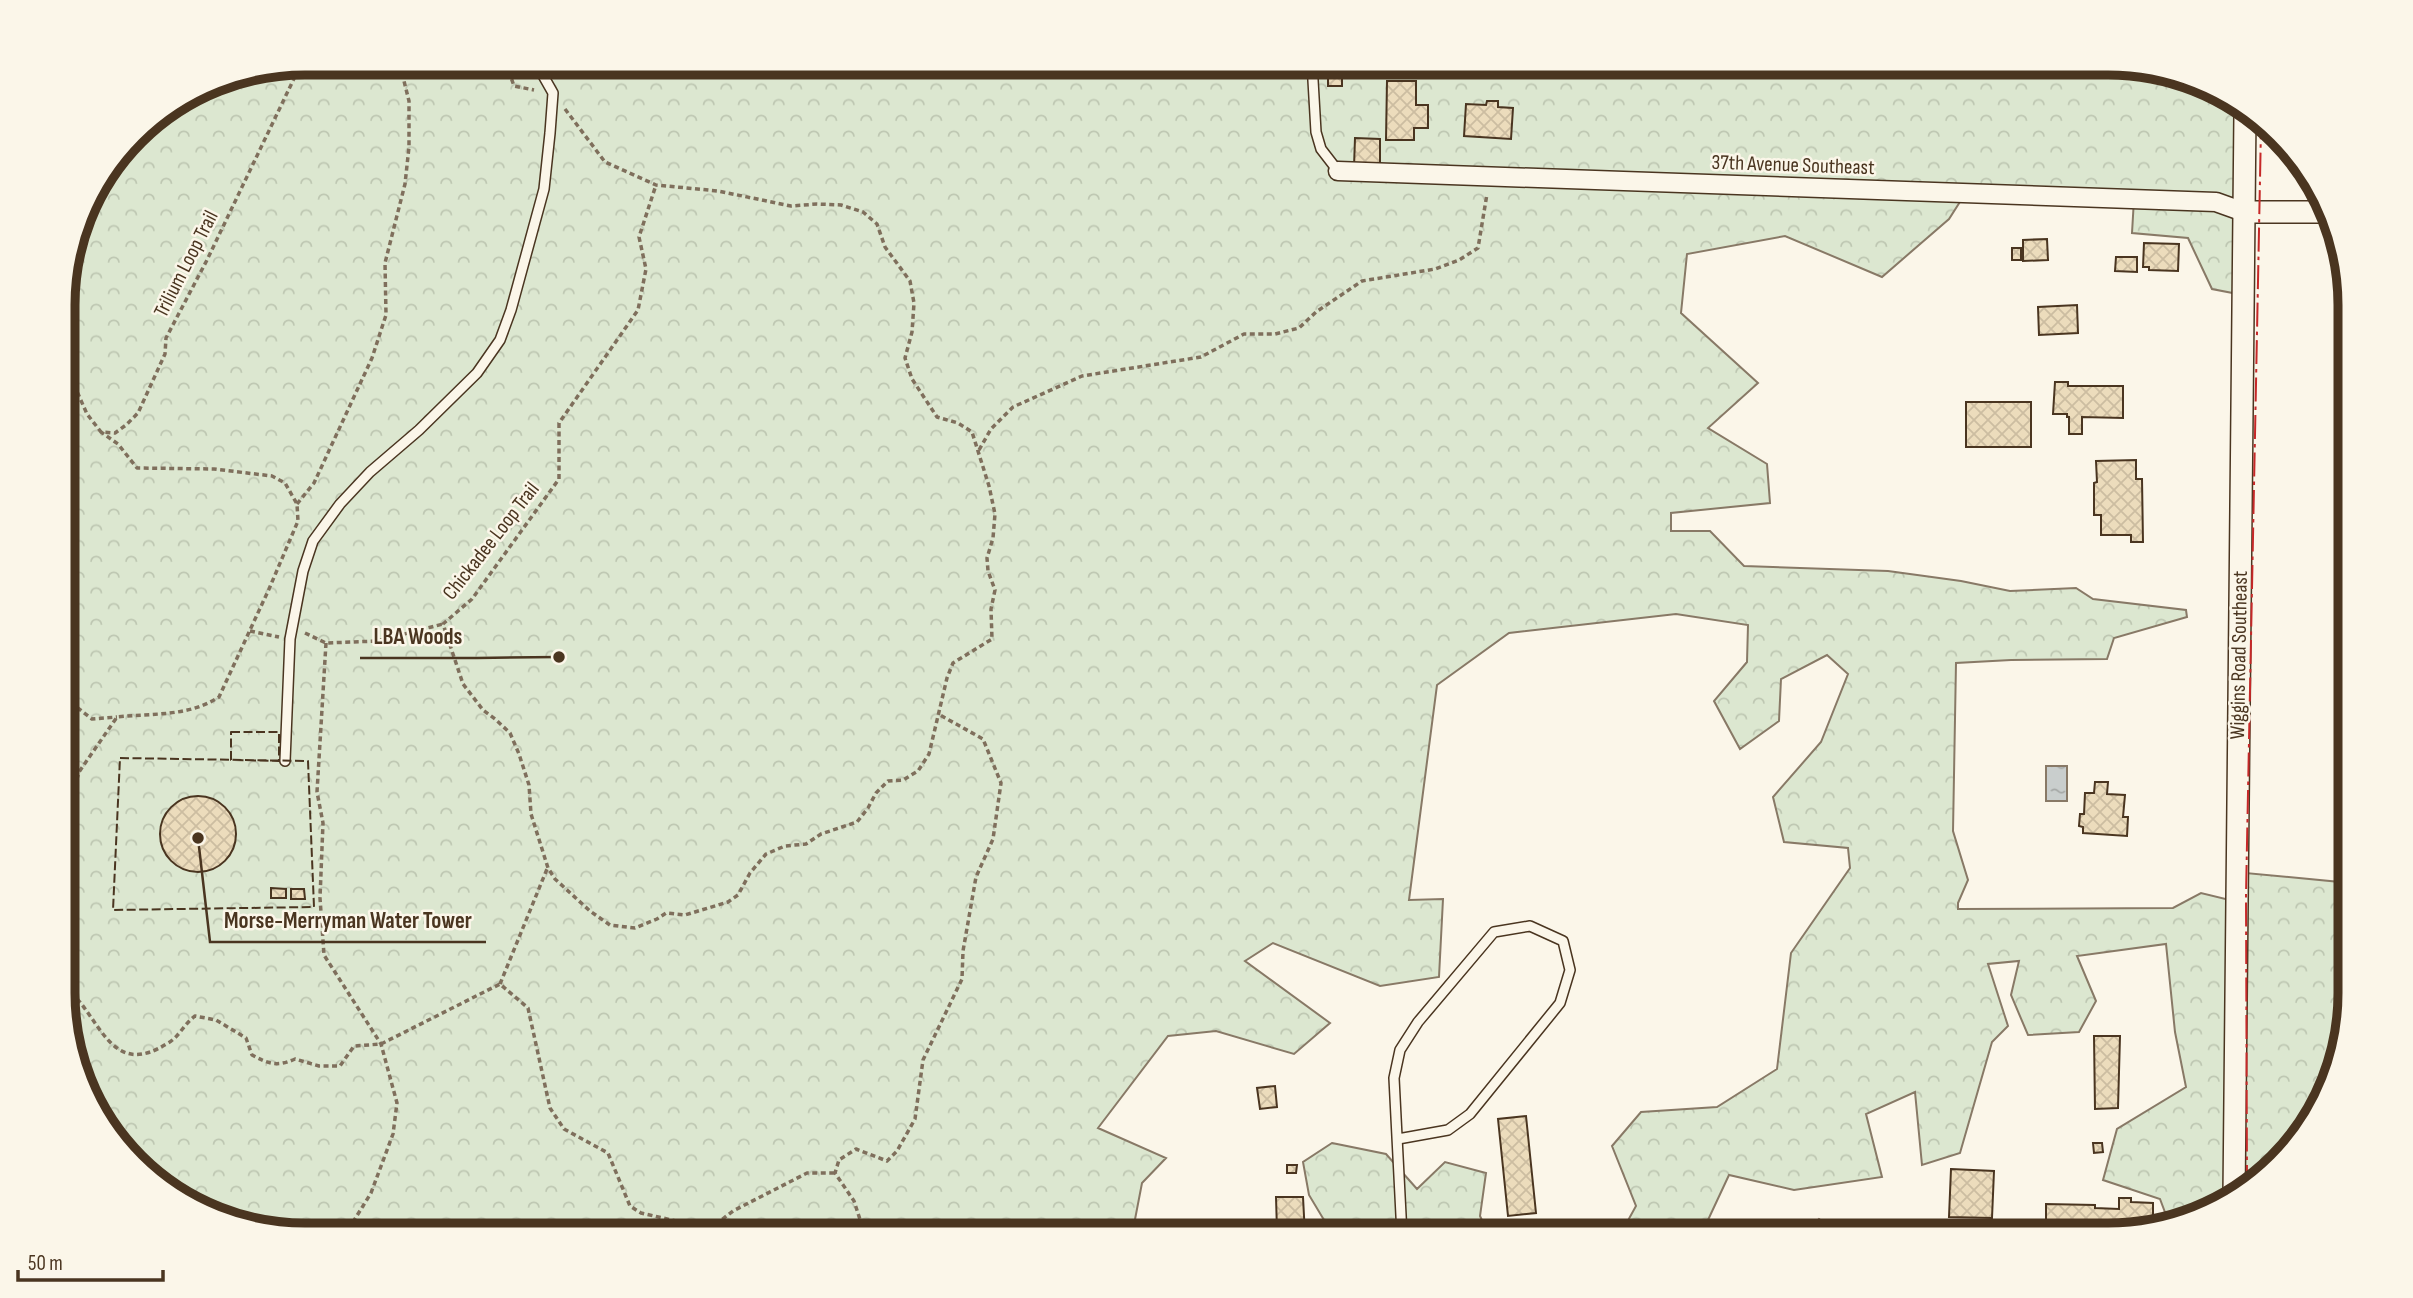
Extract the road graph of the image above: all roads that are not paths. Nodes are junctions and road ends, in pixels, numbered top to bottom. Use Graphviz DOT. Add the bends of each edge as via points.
graph roads {
  1 [pos="543,75"];
  2 [pos="1313,75"];
  3 [pos="2245,121"];
  4 [pos="1338,172"];
  5 [pos="2244,212"];
  6 [pos="2318,212"];
  7 [pos="285,761"];
  8 [pos="1398,1139"];
  9 [pos="2234,1185"];
  10 [pos="1401,1222"];
  1 -- 7 [label="lane" via="553,93 544,189 500,340 477,373 370,472 313,541 290,639"];
  2 -- 4 [label="lane" via="1315,132"];
  3 -- 5 [label="street, Wiggins Road Southeast"];
  4 -- 5 [label="street, 37th Avenue Southeast" via="2216,201"];
  5 -- 6 [label="street"];
  5 -- 9 [label="street, Wiggins Road Southeast"];
  8 -- 8 [label="lane" via="1394,1078 1399,1050 1418,1022 1494,932 1530,926 1563,942 1570,970 1560,1003 1470,1114 1448,1129"];
  8 -- 10 [label="lane"];
}
